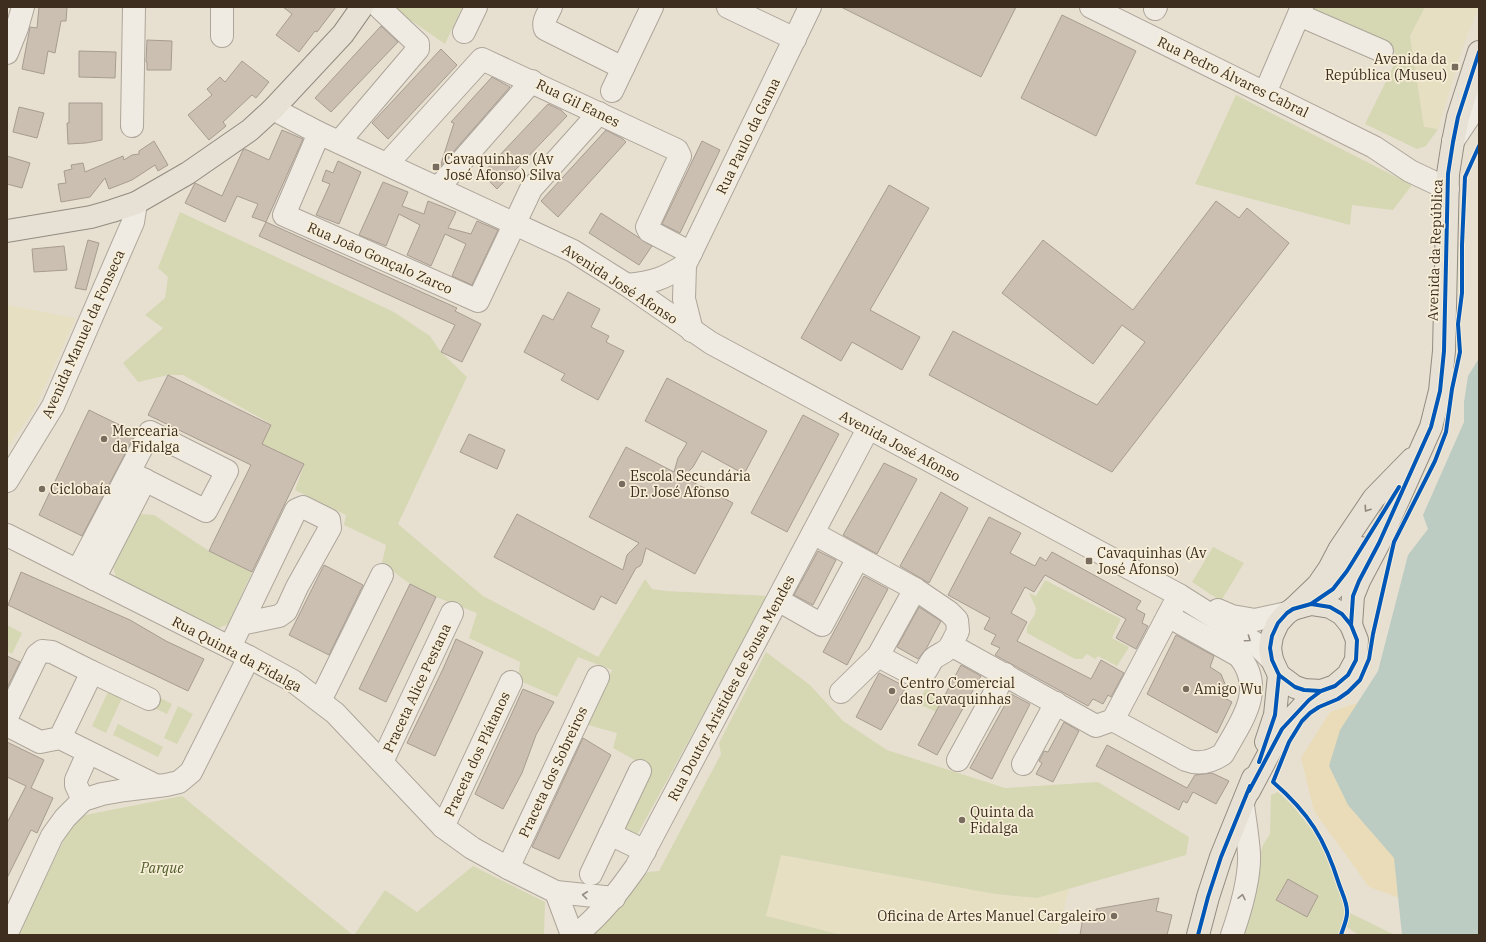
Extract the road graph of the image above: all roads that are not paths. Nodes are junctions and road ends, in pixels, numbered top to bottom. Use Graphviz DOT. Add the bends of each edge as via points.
graph roads {
  1 [pos="23,7"];
  2 [pos="134,7"];
  3 [pos="222,7"];
  4 [pos="362,7"];
  5 [pos="379,7"];
  6 [pos="476,7"];
  7 [pos="551,7"];
  8 [pos="652,7"];
  9 [pos="728,7"];
  10 [pos="810,7"];
  11 [pos="1091,7"];
  12 [pos="1300,11"];
  13 [pos="464,32"];
  14 [pos="222,36"];
  15 [pos="795,39"];
  16 [pos="1382,51"];
  17 [pos="1479,52"];
  18 [pos="7,53"];
  19 [pos="623,68"];
  20 [pos="532,81"];
  21 [pos="612,91"];
  22 [pos="1265,93"];
  23 [pos="1479,97"];
  24 [pos="273,109"];
  25 [pos="599,113"];
  26 [pos="132,126"];
  27 [pos="319,133"];
  28 [pos="339,142"];
  29 [pos="1453,142"];
  30 [pos="387,164"];
  31 [pos="1448,181"];
  32 [pos="438,188"];
  33 [pos="136,203"];
  34 [pos="514,223"];
  35 [pos="8,229"];
  36 [pos="688,259"];
  37 [pos="627,285"];
  38 [pos="692,331"];
  39 [pos="868,429"];
  40 [pos="1422,450"];
  41 [pos="137,476"];
  42 [pos="7,480"];
  43 [pos="813,533"];
  44 [pos="7,535"];
  45 [pos="858,558"];
  46 [pos="86,575"];
  47 [pos="382,576"];
  48 [pos="915,589"];
  49 [pos="1179,595"];
  50 [pos="778,600"];
  51 [pos="1297,609"];
  52 [pos="452,613"];
  53 [pos="1168,616"];
  54 [pos="241,624"];
  55 [pos="1351,625"];
  56 [pos="951,645"];
  57 [pos="230,647"];
  58 [pos="878,656"];
  59 [pos="249,657"];
  60 [pos="1276,667"];
  61 [pos="92,672"];
  62 [pos="1005,674"];
  63 [pos="598,677"];
  64 [pos="511,682"];
  65 [pos="1321,691"];
  66 [pos="841,692"];
  67 [pos="149,699"];
  68 [pos="320,702"];
  69 [pos="1056,703"];
  70 [pos="7,717"];
  71 [pos="1113,720"];
  72 [pos="7,725"];
  73 [pos="60,738"];
  74 [pos="88,753"];
  75 [pos="958,760"];
  76 [pos="382,762"];
  77 [pos="1023,764"];
  78 [pos="640,771"];
  79 [pos="157,786"];
  80 [pos="1246,798"];
  81 [pos="83,800"];
  82 [pos="443,827"];
  83 [pos="610,834"];
  84 [pos="645,851"];
  85 [pos="508,868"];
  86 [pos="591,874"];
  87 [pos="556,892"];
  88 [pos="614,898"];
  89 [pos="7,933"];
  90 [pos="572,935"];
  91 [pos="576,935"];
  92 [pos="1198,935"];
  93 [pos="1232,935"];
  1 -- 18 [label="street"];
  2 -- 26 [label="street"];
  3 -- 14 [label="street"];
  4 -- 24 [label="main road" via="343,34"];
  5 -- 28 [label="street" via="418,44 418,49"];
  6 -- 13 [label="street"];
  7 -- 19 [label="street" via="544,21 545,29"];
  8 -- 19 [label="street"];
  9 -- 15 [label="street"];
  10 -- 15 [label="street, Rua Paulo da Gama"];
  11 -- 22 [label="street, Rua Pedro Álvares Cabral"];
  12 -- 16 [label="street"];
  12 -- 22 [label="street"];
  15 -- 36 [label="street, Rua Paulo da Gama"];
  17 -- 29 [label="main road, Avenida da República" via="1460,110"];
  19 -- 21 [label="street"];
  20 -- 25 [label="street, Rua Gil Eanes"];
  20 -- 30 [label="street, Rua Gil Eanes" via="482,59"];
  20 -- 32 [label="street"];
  22 -- 31 [label="street, Rua Pedro Álvares Cabral" via="1374,148 1410,171"];
  23 -- 29 [label="street" via="1475,108"];
  24 -- 27 [label="street, Avenida José Afonso"];
  24 -- 33 [label="main road" via="226,148"];
  25 -- 34 [label="street" via="531,189"];
  25 -- 36 [label="street, Rua Gil Eanes" via="679,152 680,156 647,227"];
  27 -- 28 [label="street, Avenida José Afonso"];
  27 -- 34 [label="street, Rua João Gonçalo Zarco" via="284,215 478,301"];
  28 -- 30 [label="street, Avenida José Afonso"];
  29 -- 31 [label="main road, Avenida da República"];
  30 -- 32 [label="street, Avenida José Afonso"];
  31 -- 40 [label="main road, Avenida da República" via="1443,374 1435,415"];
  32 -- 34 [label="street, Avenida José Afonso"];
  33 -- 35 [label="main road" via="91,217"];
  33 -- 42 [label="street, Avenida Manuel da Fonseca" via="133,222 53,406"];
  34 -- 37 [label="street, Avenida José Afonso" via="573,251"];
  36 -- 37 [label="street" via="666,276 648,283"];
  36 -- 38 [label="street, Rua Paulo da Gama" via="684,300"];
  37 -- 38 [label="street, Avenida José Afonso"];
  38 -- 39 [label="street, Avenida José Afonso"];
  39 -- 43 [label="street, Rua Doutor Aristides de Sousa Mendes"];
  39 -- 49 [label="street, Avenida José Afonso"];
  40 -- 51 [label="main road, one-way" via="1374,498 1318,585"];
  40 -- 55 [label="main road, Avenida da República" via="1379,543 1358,581 1353,596"];
  41 -- 46 [label="street"];
  43 -- 45 [label="street"];
  43 -- 50 [label="street, Rua Doutor Aristides de Sousa Mendes"];
  44 -- 46 [label="street, Rua Quinta da Fidalga"];
  45 -- 48 [label="street"];
  45 -- 50 [label="street" via="822,625"];
  46 -- 57 [label="street, Rua Quinta da Fidalga"];
  47 -- 68 [label="street"];
  48 -- 56 [label="street" via="957,620 958,631"];
  48 -- 58 [label="street"];
  49 -- 51 [label="street, Avenida José Afonso" via="1244,619 1255,620"];
  49 -- 53 [label="street"];
  49 -- 60 [label="street, Avenida José Afonso, one-way" via="1255,643"];
  50 -- 84 [label="street, Rua Doutor Aristides de Sousa Mendes"];
  51 -- 55 [label="main road, Avenida da República" via="1330,607 1342,614"];
  51 -- 60 [label="main road, Avenida da República" via="1278,623 1272,636 1270,648"];
  52 -- 76 [label="street, Praceta Alice Pestana"];
  53 -- 71 [label="street"];
  53 -- 71 [label="street" via="1238,656 1244,662 1250,677 1249,707 1223,754 1202,763 1186,760"];
  54 -- 54 [label="street" via="296,510 303,507 329,520 330,528 286,611 279,616"];
  54 -- 57 [label="street"];
  55 -- 65 [label="main road, Avenida da República" via="1357,640 1356,660 1348,675 1335,686"];
  56 -- 58 [label="street" via="946,652 933,659 918,677"];
  56 -- 62 [label="street"];
  57 -- 59 [label="street, Rua Quinta da Fidalga"];
  58 -- 66 [label="street"];
  59 -- 68 [label="street, Rua Quinta da Fidalga" via="294,682"];
  59 -- 79 [label="street" via="191,772 179,782"];
  60 -- 65 [label="main road" via="1295,687"];
  60 -- 80 [label="main road, Avenida da República" via="1277,700 1273,721"];
  61 -- 67 [label="street"];
  61 -- 70 [label="street" via="52,652 42,651 37,655"];
  61 -- 73 [label="street"];
  62 -- 69 [label="street"];
  62 -- 75 [label="street"];
  63 -- 85 [label="street, Praceta dos Sobreiros"];
  64 -- 82 [label="street, Praceta dos Plátanos"];
  65 -- 80 [label="main road, Avenida da República" via="1282,729"];
  68 -- 76 [label="street, Rua Quinta da Fidalga" via="335,713"];
  69 -- 71 [label="street" via="1096,726"];
  69 -- 77 [label="street"];
  72 -- 73 [label="street" via="40,742"];
  73 -- 74 [label="street"];
  74 -- 79 [label="street"];
  74 -- 81 [label="street" via="76,780"];
  76 -- 82 [label="street, Rua Quinta da Fidalga"];
  78 -- 83 [label="street"];
  79 -- 81 [label="street"];
  80 -- 92 [label="main road, Avenida da República" via="1213,880"];
  93 -- 80 [label="street, one-way" via="1248,870"];
  81 -- 89 [label="street" via="52,836"];
  82 -- 85 [label="street, Rua Quinta da Fidalga" via="472,848"];
  83 -- 84 [label="street"];
  83 -- 86 [label="street"];
  84 -- 88 [label="street, Rua Doutor Aristides de Sousa Mendes"];
  85 -- 87 [label="street, Rua Quinta da Fidalga"];
  88 -- 87 [label="street, Rua Quinta da Fidalga, one-way"];
  87 -- 90 [label="street"];
  88 -- 91 [label="street, Rua Doutor Aristides de Sousa Mendes"];
}
